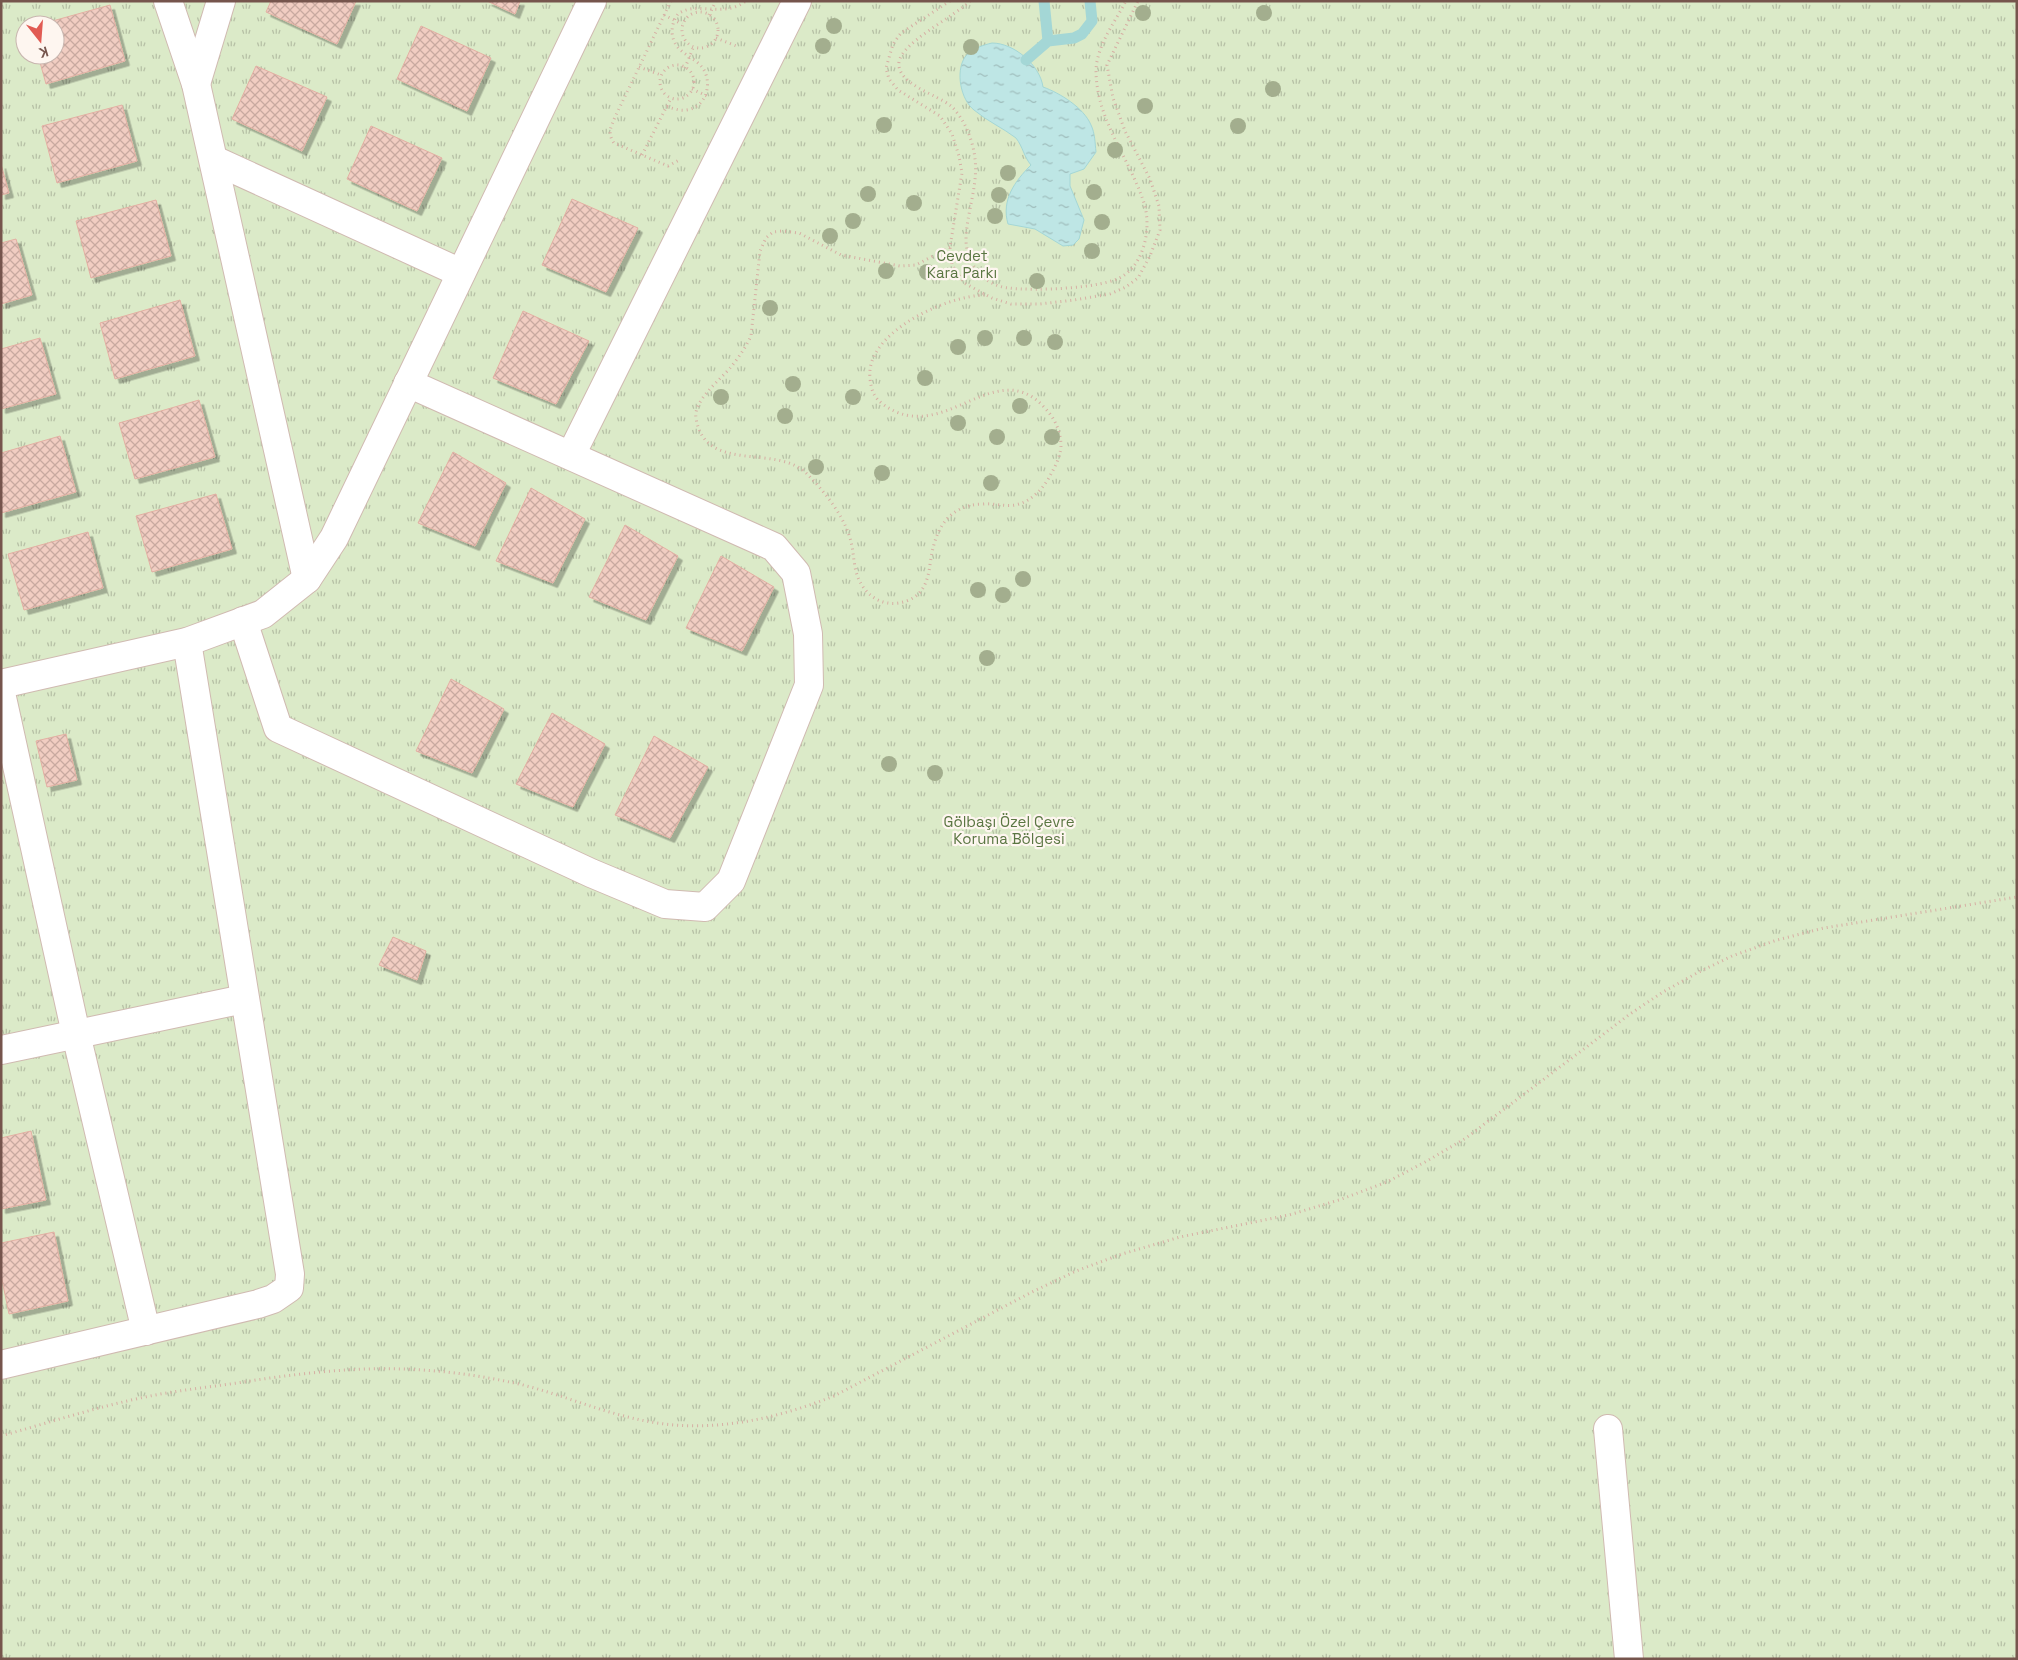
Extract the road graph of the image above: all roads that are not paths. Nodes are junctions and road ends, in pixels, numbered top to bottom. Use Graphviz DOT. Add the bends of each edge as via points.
graph roads {
  1 [pos="168,1"];
  2 [pos="222,1"];
  3 [pos="592,1"];
  4 [pos="797,1"];
  5 [pos="196,84"];
  6 [pos="214,160"];
  7 [pos="462,273"];
  8 [pos="408,383"];
  9 [pos="571,455"];
  10 [pos="307,579"];
  11 [pos="243,621"];
  12 [pos="187,642"];
  13 [pos="1,684"];
  14 [pos="1,693"];
  15 [pos="244,999"];
  16 [pos="76,1034"];
  17 [pos="1,1050"];
  18 [pos="146,1331"];
  19 [pos="1,1365"];
  20 [pos="1608,1429"];
  21 [pos="1629,1659"];
  1 -- 5 [label="street"];
  2 -- 5 [label="street"];
  3 -- 7 [label="street"];
  4 -- 9 [label="street"];
  5 -- 6 [label="street"];
  6 -- 7 [label="street"];
  6 -- 10 [label="street"];
  7 -- 8 [label="street"];
  8 -- 9 [label="street"];
  8 -- 10 [label="street" via="334,538"];
  9 -- 11 [label="street" via="774,546 796,573 808,634 809,685 730,880 705,907 665,904 278,728"];
  10 -- 11 [label="street" via="263,614"];
  11 -- 12 [label="street"];
  12 -- 13 [label="street"];
  12 -- 15 [label="street"];
  14 -- 16 [label="street"];
  15 -- 16 [label="street"];
  15 -- 18 [label="street" via="269,1138 290,1274 289,1288 258,1304"];
  16 -- 17 [label="street"];
  16 -- 18 [label="street"];
  18 -- 19 [label="street"];
  20 -- 21 [label="street"];
}
